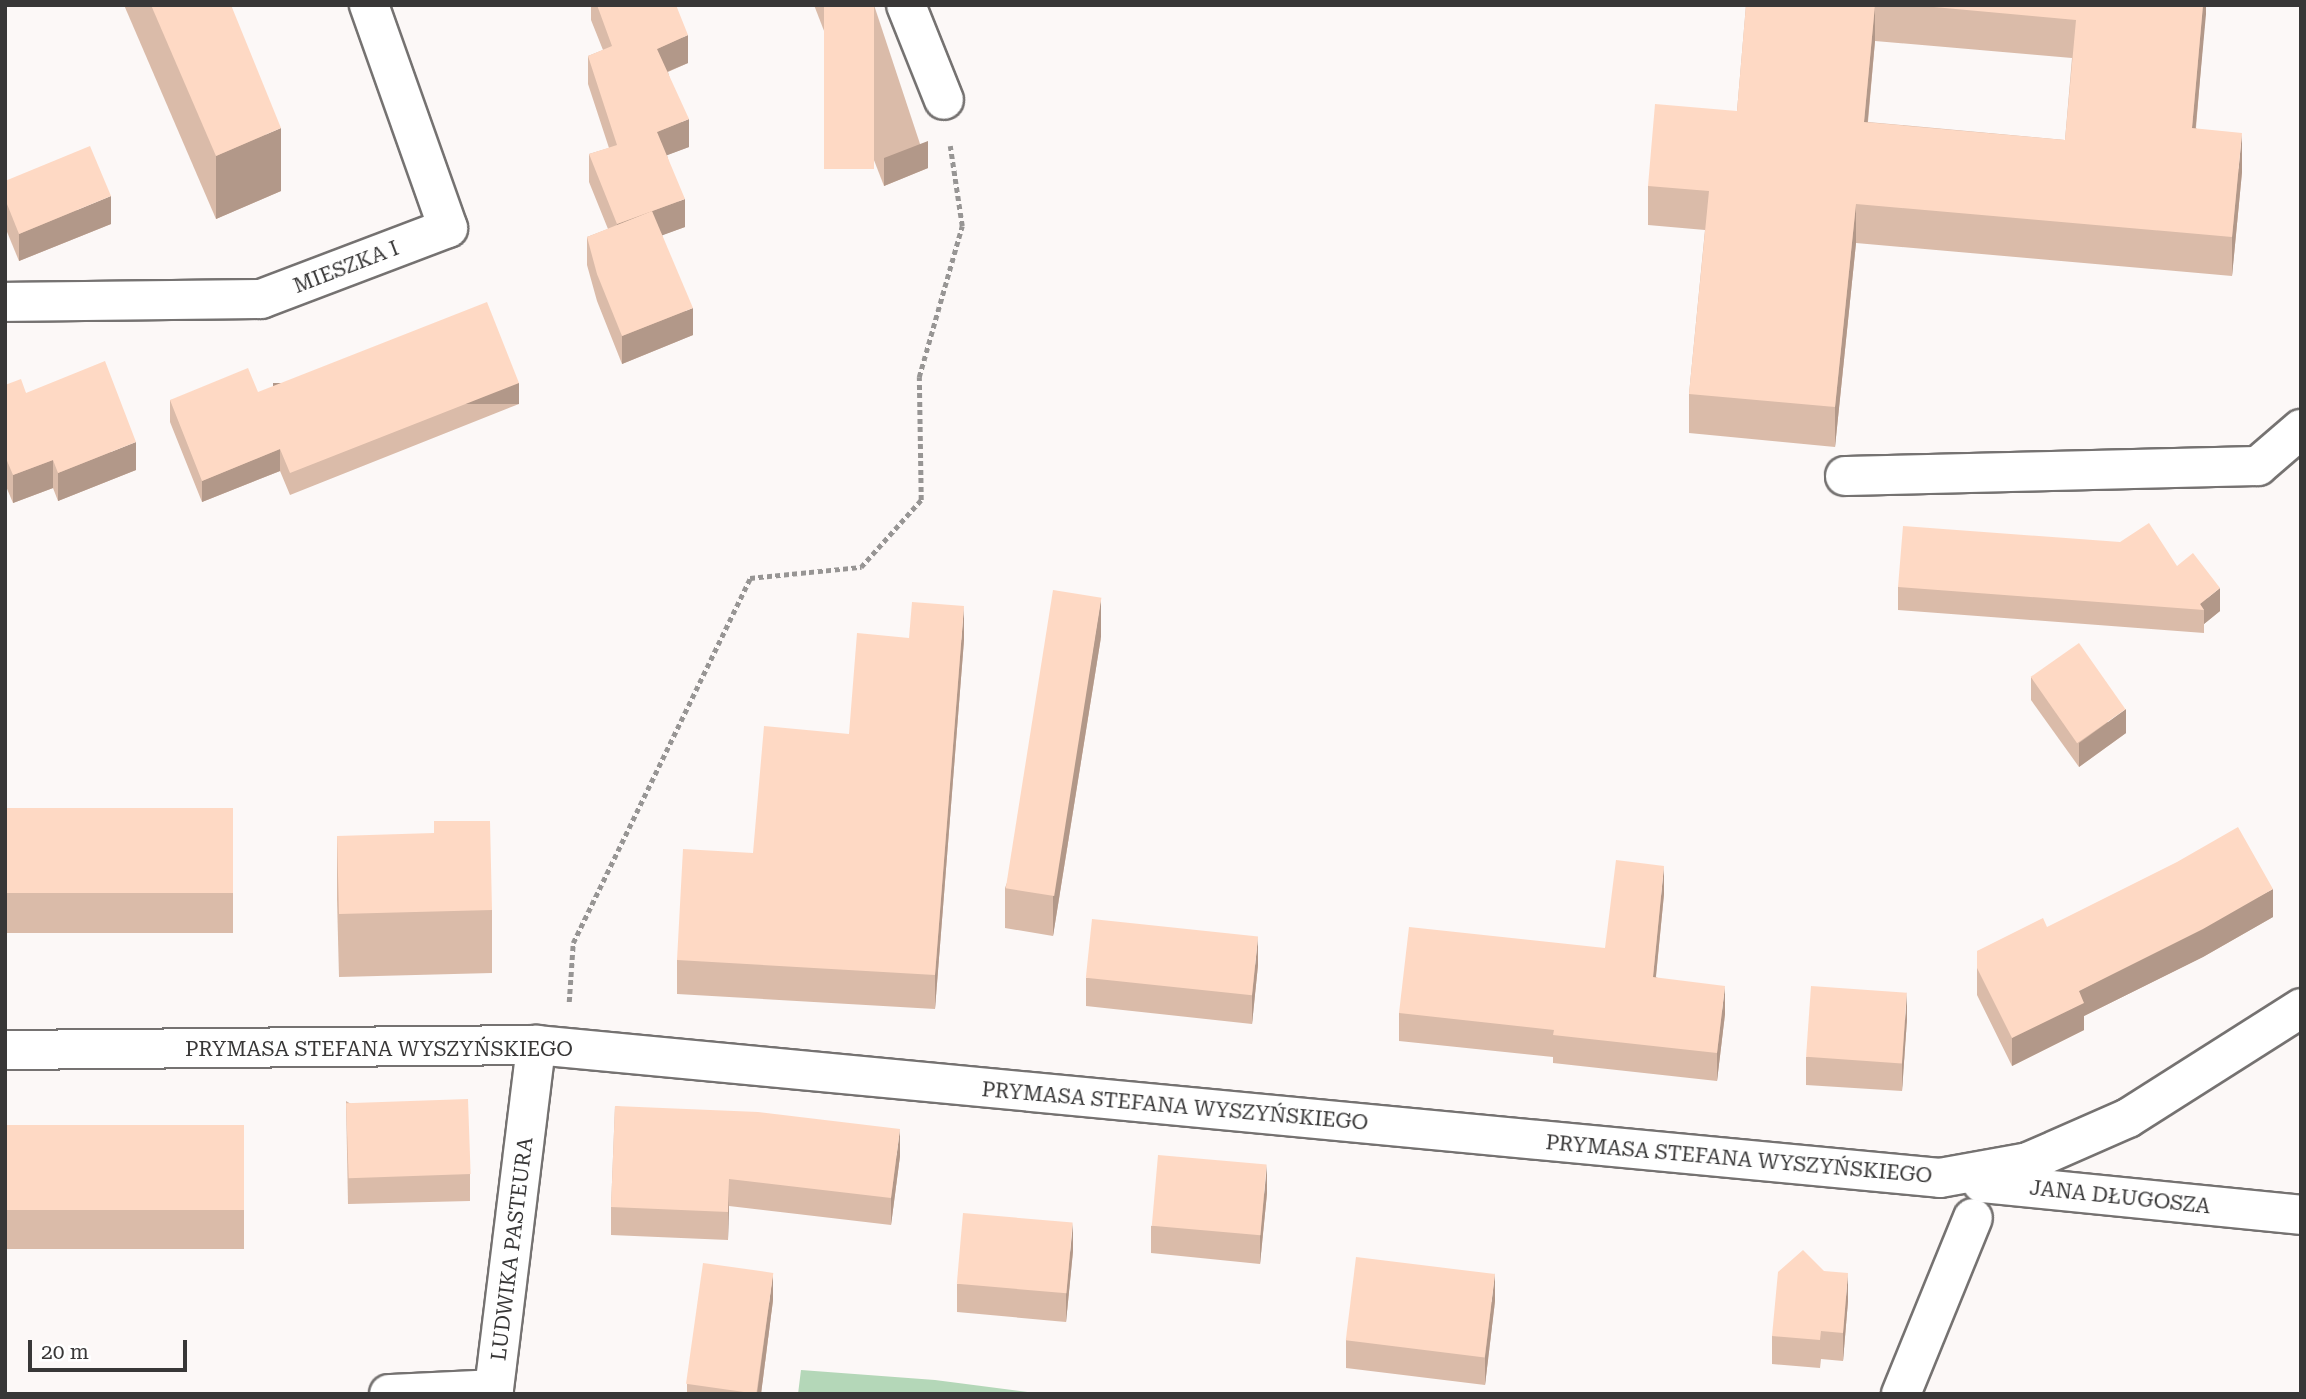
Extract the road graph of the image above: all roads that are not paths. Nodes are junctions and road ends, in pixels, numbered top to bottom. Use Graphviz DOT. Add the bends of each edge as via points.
graph roads {
  1 [pos="369,5"];
  2 [pos="906,5"];
  3 [pos="944,100"];
  4 [pos="5,302"];
  5 [pos="2301,429"];
  6 [pos="1846,476"];
  7 [pos="2301,1008"];
  8 [pos="551,1047"];
  9 [pos="5,1050"];
  10 [pos="1940,1178"];
  11 [pos="2301,1214"];
  12 [pos="1973,1218"];
  13 [pos="389,1394"];
  14 [pos="1902,1394"];
  1 -- 4 [label="street, MIESZKA I" via="448,228 261,299"];
  2 -- 3 [label="street"];
  5 -- 6 [label="street" via="2258,466"];
  7 -- 10 [label="street, PRYMASA STEFANA WYSZYŃSKIEGO" via="2128,1118 2028,1162"];
  8 -- 9 [label="street, PRYMASA STEFANA WYSZYŃSKIEGO"];
  8 -- 10 [label="street, PRYMASA STEFANA WYSZYŃSKIEGO"];
  8 -- 13 [label="street, LUDWIKA PASTEURA" via="494,1389"];
  10 -- 11 [label="street, JANA DŁUGOSZA"];
  12 -- 14 [label="street"];
}
